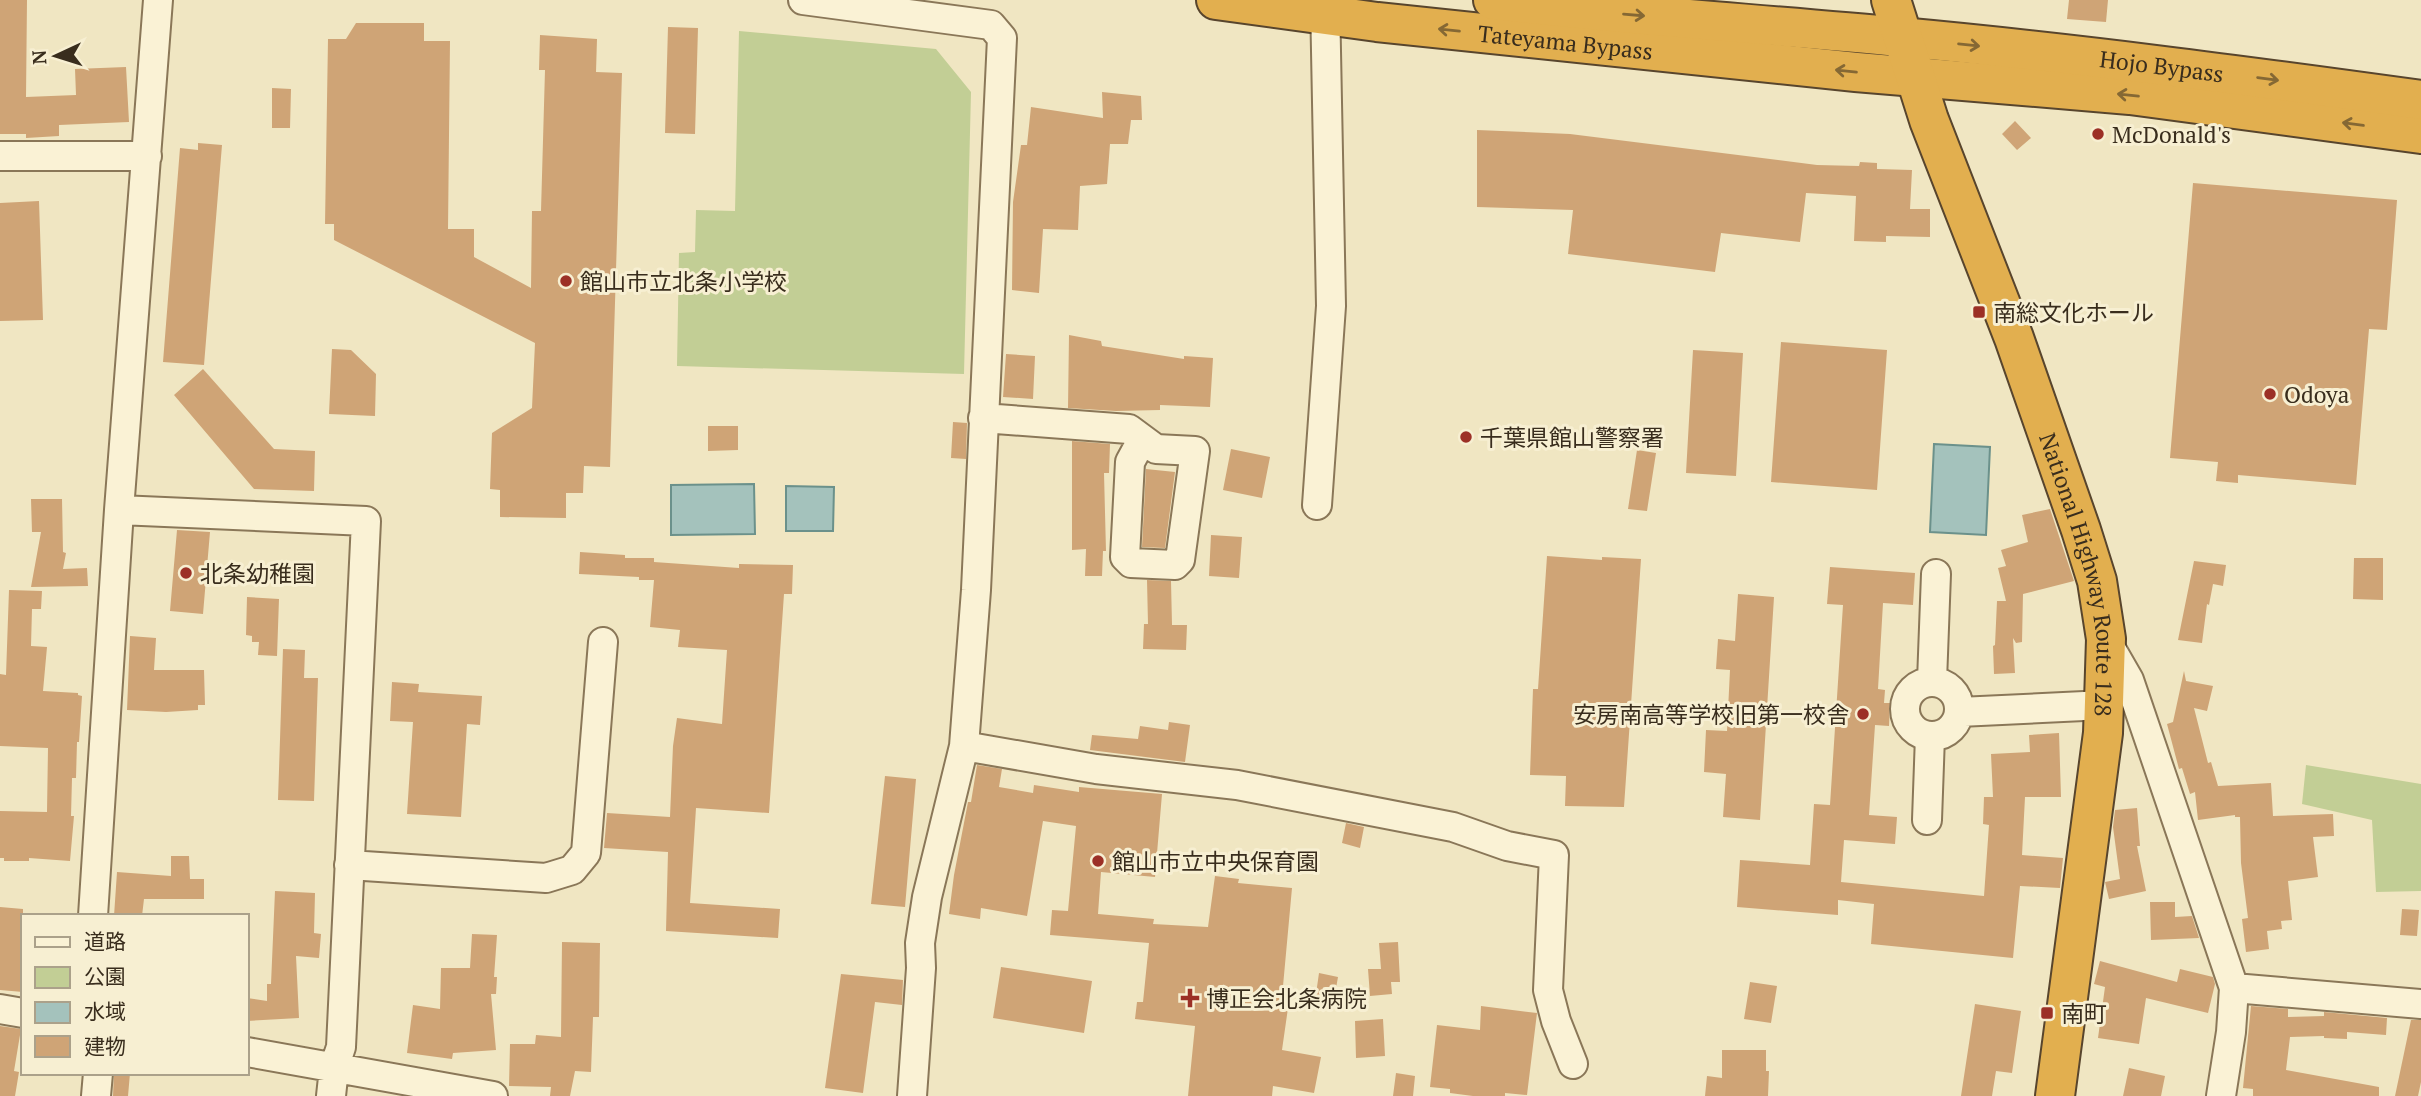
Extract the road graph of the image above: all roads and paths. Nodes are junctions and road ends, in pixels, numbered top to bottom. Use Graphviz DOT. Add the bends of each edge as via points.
graph roads {
  1 [pos="158,0"];
  2 [pos="803,0"];
  3 [pos="1216,0"];
  4 [pos="1493,0"];
  5 [pos="1891,0"];
  6 [pos="1325,8"];
  7 [pos="1901,37"];
  8 [pos="1914,77"];
  9 [pos="2421,100"];
  10 [pos="2421,134"];
  11 [pos="0,156"];
  12 [pos="147,156"];
  13 [pos="983,418"];
  14 [pos="1142,440"];
  15 [pos="1317,505"];
  16 [pos="119,510"];
  17 [pos="1936,575"];
  18 [pos="2106,639"];
  19 [pos="603,642"];
  20 [pos="1932,681"];
  21 [pos="2105,705"];
  22 [pos="1959,712"];
  23 [pos="1930,736"];
  24 [pos="964,746"];
  25 [pos="1927,820"];
  26 [pos="349,865"];
  27 [pos="93,914"];
  28 [pos="2234,988"];
  29 [pos="2421,1004"];
  30 [pos="0,1009"];
  31 [pos="21,1013"];
  32 [pos="248,1052"];
  33 [pos="1573,1064"];
  34 [pos="334,1068"];
  35 [pos="98,1075"];
  36 [pos="96,1096"];
  37 [pos="331,1096"];
  38 [pos="493,1096"];
  39 [pos="912,1096"];
  40 [pos="2055,1096"];
  41 [pos="2221,1096"];
  1 -- 12 [label="street"];
  2 -- 13 [label="street" via="991,25 1002,38"];
  3 -- 6 [label="highway, Tateyama Bypass"];
  4 -- 7 [label="highway, Tateyama Bypass, one-way"];
  5 -- 7 [label="highway"];
  8 -- 6 [label="highway, Tateyama Bypass, one-way"];
  6 -- 15 [label="street" via="1331,306"];
  7 -- 8 [label="highway, National Highway Route 128"];
  7 -- 9 [label="highway, Hojo Bypass, one-way" via="2136,61"];
  10 -- 8 [label="highway, Hojo Bypass, one-way" via="2130,94"];
  8 -- 18 [label="highway, National Highway Route 128" via="2014,338 2081,530 2097,581"];
  11 -- 12 [label="street"];
  12 -- 16 [label="street"];
  13 -- 14 [label="street" via="1129,429"];
  13 -- 24 [label="street"];
  16 -- 26 [label="street" via="366,521"];
  16 -- 27 [label="street"];
  17 -- 20 [label="street"];
  18 -- 21 [label="highway, National Highway Route 128"];
  18 -- 28 [label="street" via="2129,680"];
  19 -- 26 [label="street" via="586,853 572,870 546,878"];
  20 -- 22 [label="street" via="1955,694"];
  20 -- 23 [label="street" via="1915,687 1905,703 1908,721"];
  21 -- 22 [label="street"];
  21 -- 40 [label="highway, National Highway Route 128"];
  22 -- 23 [label="street" via="1946,732"];
  23 -- 25 [label="street"];
  24 -- 33 [label="street" via="1096,769 1237,785 1453,827 1507,846 1554,855 1548,990"];
  24 -- 39 [label="street" via="920,943"];
  26 -- 34 [label="street" via="341,1047"];
  28 -- 29 [label="street"];
  28 -- 41 [label="street"];
  30 -- 31 [label="street"];
  32 -- 34 [label="street"];
  34 -- 37 [label="street"];
  34 -- 38 [label="street"];
  35 -- 36 [label="street"];
}
